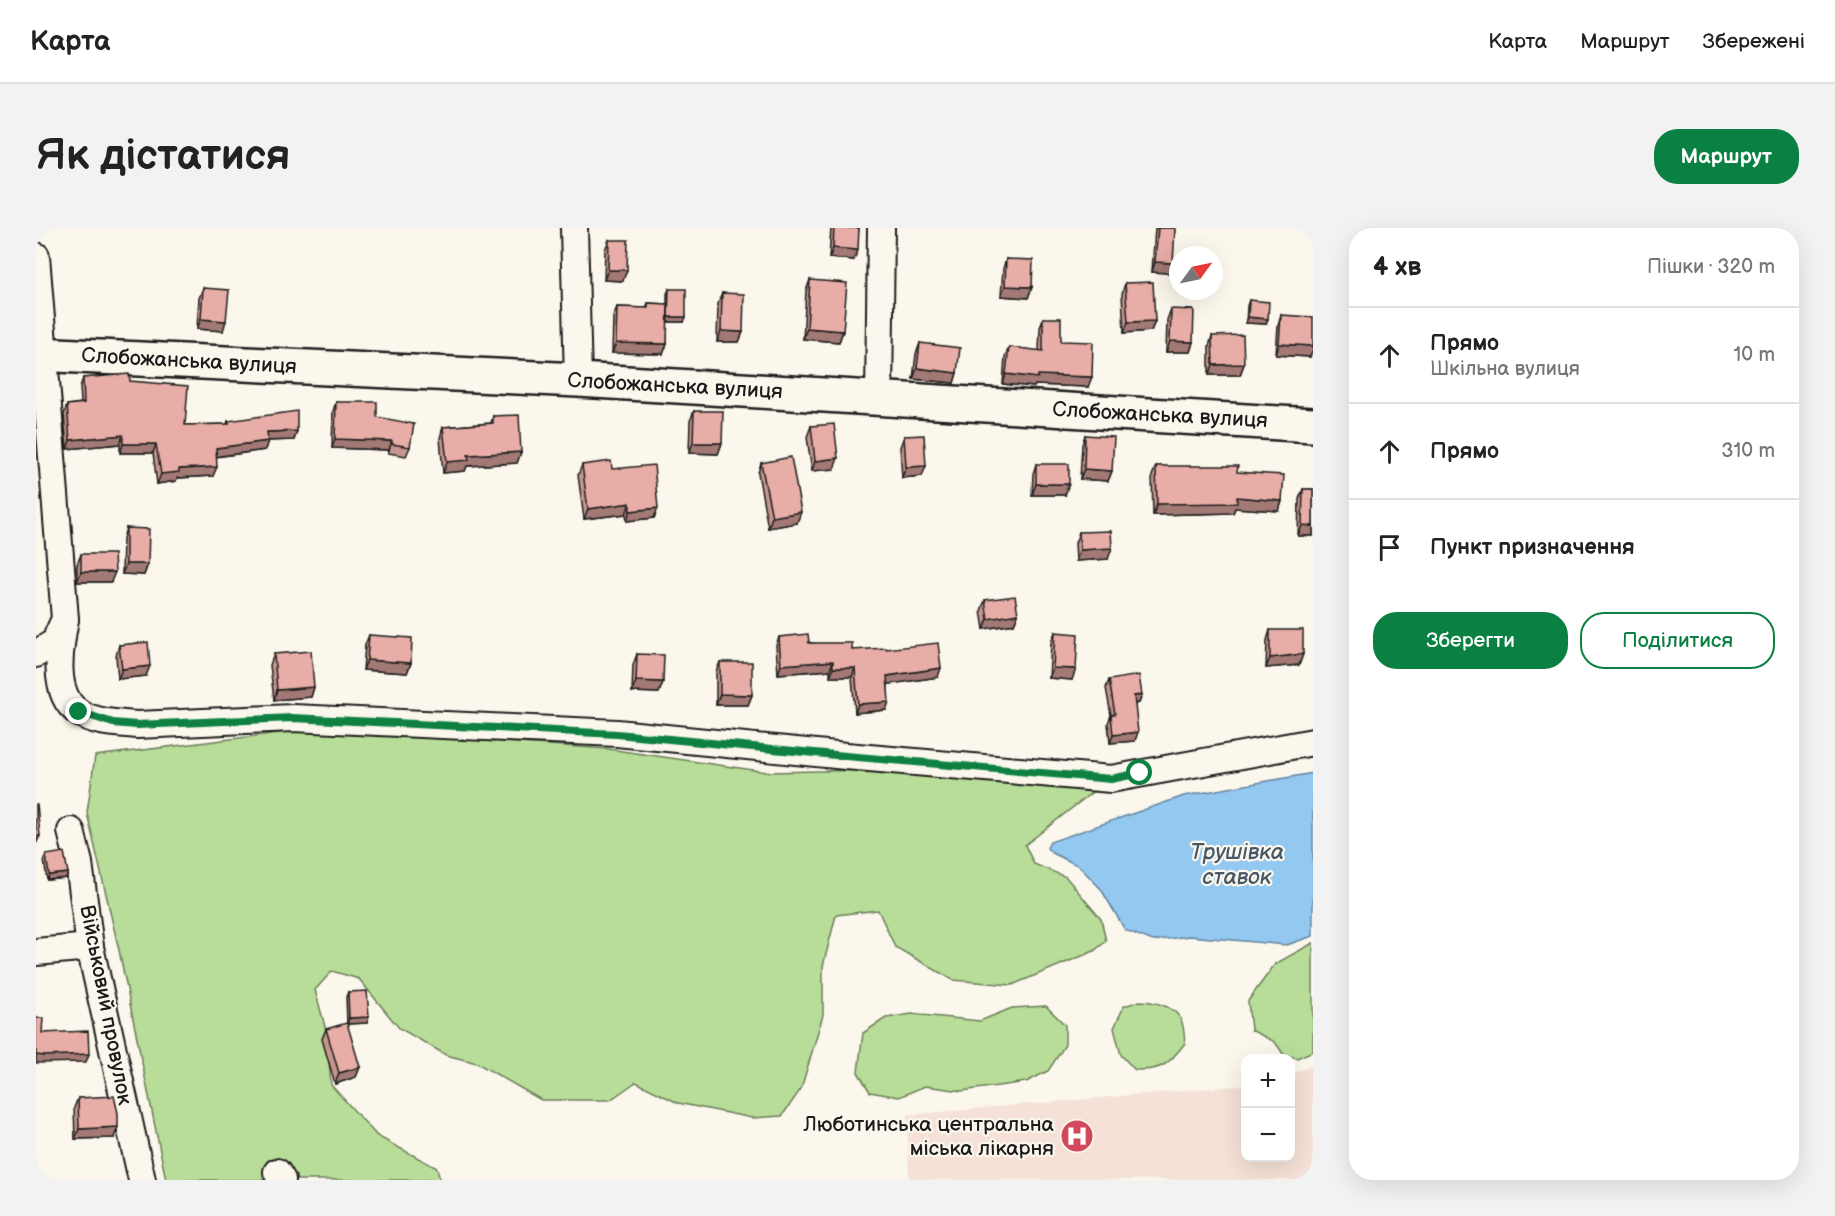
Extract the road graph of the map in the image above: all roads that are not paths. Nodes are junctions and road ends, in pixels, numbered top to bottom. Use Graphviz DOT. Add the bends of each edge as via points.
graph roads {
  1 [pos="574,228"];
  2 [pos="881,228"];
  3 [pos="36,256"];
  4 [pos="40,354"];
  5 [pos="578,380"];
  6 [pos="879,398"];
  7 [pos="1313,425"];
  8 [pos="65,619"];
  9 [pos="43,650"];
  10 [pos="47,692"];
  11 [pos="1313,742"];
  12 [pos="71,831"];
  13 [pos="90,947"];
  14 [pos="36,952"];
  15 [pos="142,1180"];
  1 -- 5 [label="street"];
  2 -- 6 [label="street"];
  3 -- 4 [label="street"];
  4 -- 5 [label="street, Слобожанська вулиця"];
  4 -- 8 [label="street"];
  5 -- 6 [label="street, Слобожанська вулиця"];
  6 -- 7 [label="street, Слобожанська вулиця"];
  8 -- 9 [label="street" via="57,637"];
  8 -- 11 [label="street" via="59,667 69,704 79,712 113,723 293,718 617,734 1111,779"];
  9 -- 10 [label="street"];
  12 -- 13 [label="street, Військовий провулок"];
  13 -- 14 [label="street"];
  13 -- 15 [label="street, Військовий провулок"];
}
